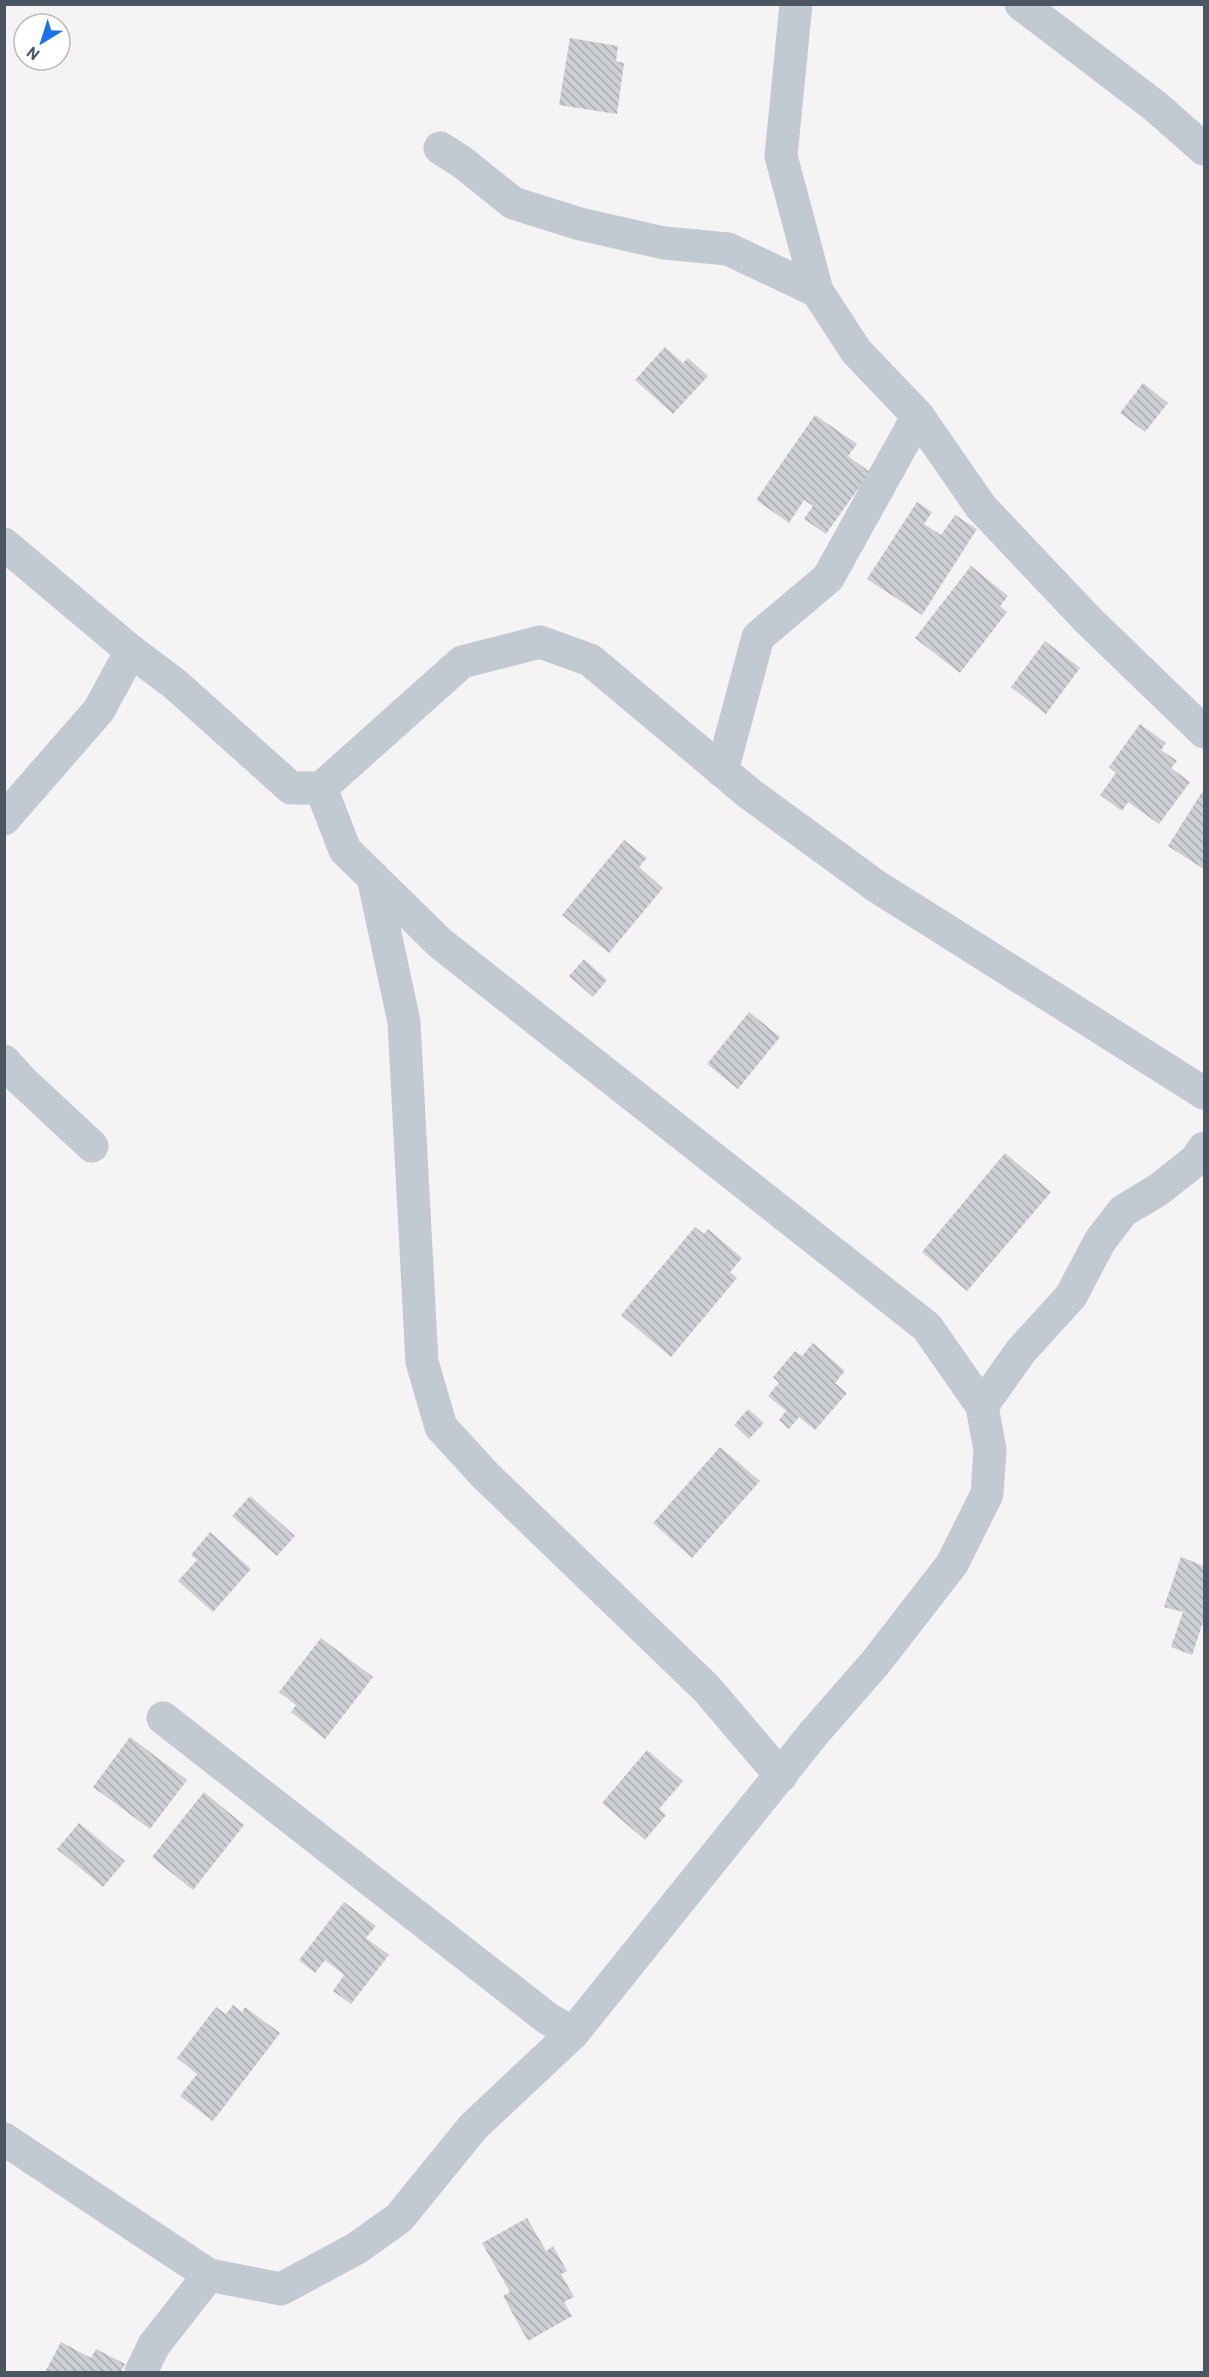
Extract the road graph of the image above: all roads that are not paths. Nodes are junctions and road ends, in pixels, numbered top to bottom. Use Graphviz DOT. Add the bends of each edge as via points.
graph roads {
  1 [pos="796,4"];
  2 [pos="1021,4"];
  3 [pos="440,148"];
  4 [pos="1204,149"];
  5 [pos="817,291"];
  6 [pos="918,416"];
  7 [pos="4,544"];
  8 [pos="131,651"];
  9 [pos="1204,732"];
  10 [pos="722,771"];
  11 [pos="321,788"];
  12 [pos="4,819"];
  13 [pos="374,877"];
  14 [pos="4,1061"];
  15 [pos="1204,1093"];
  16 [pos="92,1146"];
  17 [pos="1204,1148"];
  18 [pos="982,1406"];
  19 [pos="163,1718"];
  20 [pos="781,1776"];
  21 [pos="573,2033"];
  22 [pos="4,2139"];
  23 [pos="209,2276"];
  24 [pos="141,2373"];
  1 -- 5 [label="street" via="781,156"];
  2 -- 4 [label="street" via="1155,106"];
  3 -- 5 [label="street" via="513,203 580,224 664,243 728,249"];
  5 -- 6 [label="street" via="856,351"];
  6 -- 9 [label="street" via="981,507 1089,621"];
  6 -- 10 [label="street" via="828,578 758,637"];
  7 -- 8 [label="street"];
  8 -- 11 [label="street" via="175,684 291,788"];
  8 -- 12 [label="street" via="99,710"];
  10 -- 11 [label="street" via="590,660 540,642 462,662"];
  10 -- 15 [label="street" via="876,886"];
  11 -- 13 [label="street" via="345,850"];
  13 -- 18 [label="street" via="440,943 927,1327"];
  13 -- 20 [label="street" via="404,1022 422,1362 441,1426 485,1475 707,1689"];
  14 -- 16 [label="street"];
  17 -- 18 [label="street" via="1196,1160 1158,1190 1123,1211 1100,1241 1071,1296 1021,1351"];
  18 -- 20 [label="street" via="990,1450 987,1494 952,1564"];
  19 -- 21 [label="street" via="547,2018"];
  20 -- 21 [label="street"];
  21 -- 23 [label="street" via="473,2127 399,2218 357,2248 281,2289"];
  22 -- 23 [label="street"];
  23 -- 24 [label="street" via="154,2345"];
}
